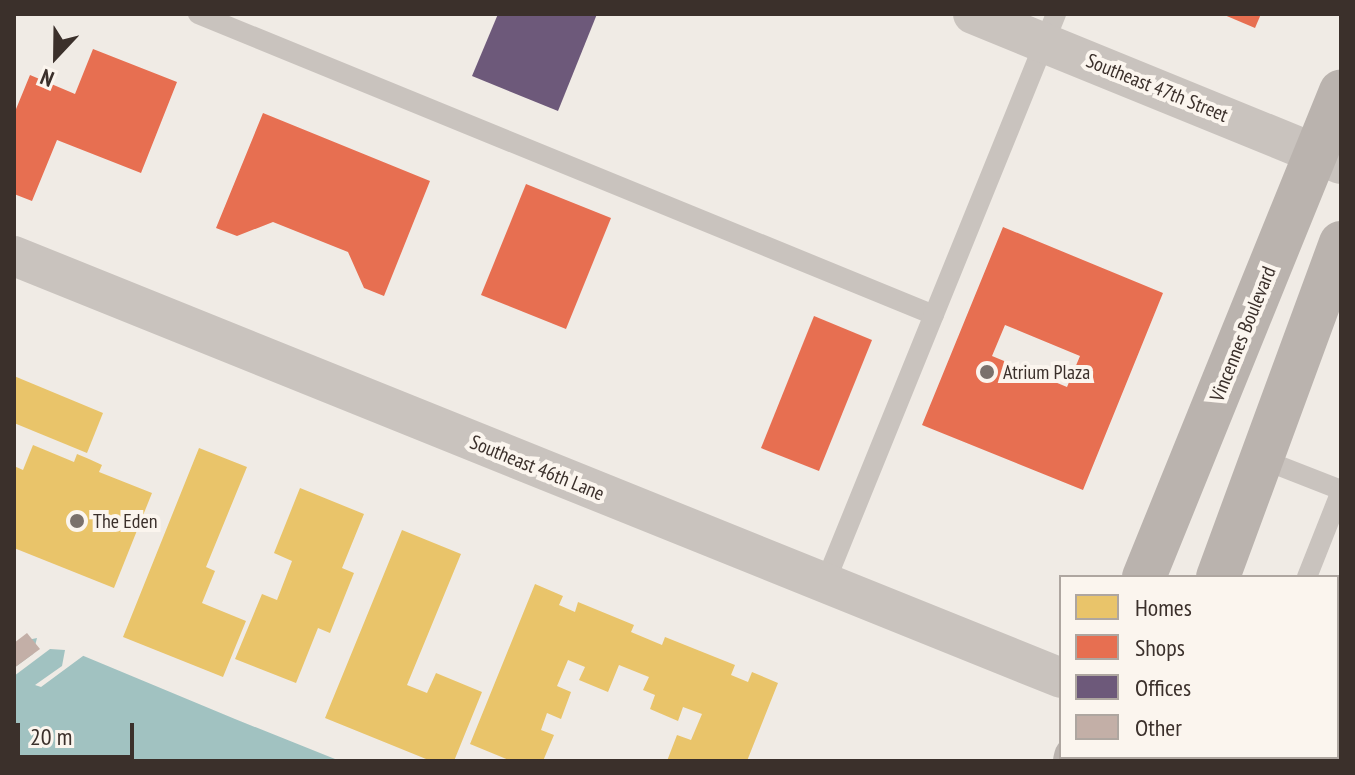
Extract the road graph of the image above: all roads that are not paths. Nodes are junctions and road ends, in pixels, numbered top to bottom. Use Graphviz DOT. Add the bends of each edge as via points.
graph roads {
  1 [pos="198,14"];
  2 [pos="973,14"];
  3 [pos="1050,28"];
  4 [pos="1341,91"];
  5 [pos="1328,158"];
  6 [pos="1341,243"];
  7 [pos="14,256"];
  8 [pos="934,315"];
  9 [pos="1264,460"];
  10 [pos="1341,490"];
  11 [pos="1145,575"];
  12 [pos="1219,575"];
  13 [pos="1308,575"];
  14 [pos="825,583"];
  15 [pos="1059,677"];
  1 -- 8 [label="lane"];
  2 -- 3 [label="street, Southeast 47th Street"];
  3 -- 5 [label="street, Southeast 47th Street"];
  3 -- 8 [label="lane"];
  4 -- 5 [label="street, Vincennes Boulevard"];
  5 -- 11 [label="street, Vincennes Boulevard"];
  6 -- 9 [label="street"];
  7 -- 14 [label="street, Southeast 46th Lane"];
  8 -- 14 [label="lane"];
  9 -- 10 [label="lane"];
  9 -- 12 [label="street"];
  10 -- 13 [label="lane"];
  14 -- 15 [label="street, Southeast 46th Lane"];
}
